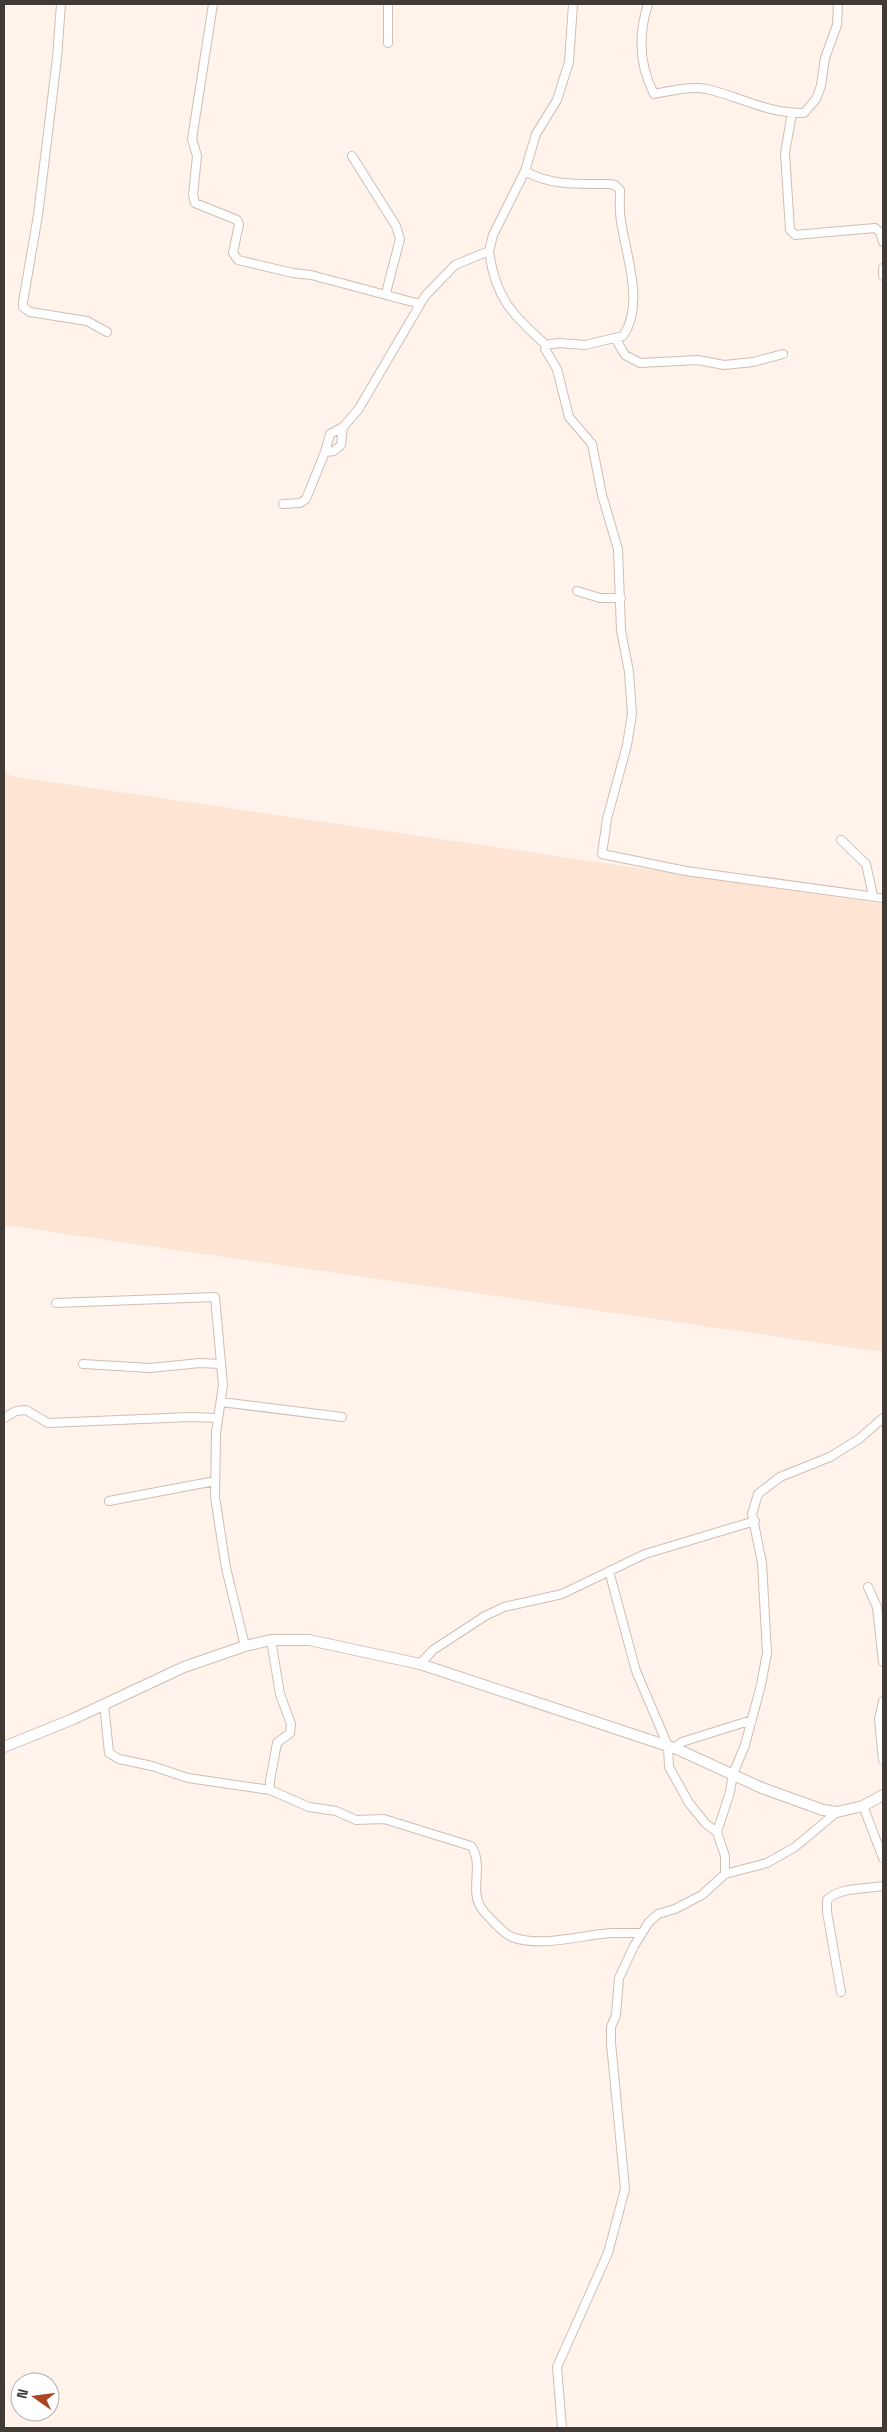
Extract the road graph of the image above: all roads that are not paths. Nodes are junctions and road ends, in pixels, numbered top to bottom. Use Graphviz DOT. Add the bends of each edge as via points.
graph roads {
  1 [pos="61,4"];
  2 [pos="213,4"];
  3 [pos="388,4"];
  4 [pos="573,4"];
  5 [pos="648,4"];
  6 [pos="838,4"];
  7 [pos="388,43"];
  8 [pos="792,114"];
  9 [pos="352,156"];
  10 [pos="525,171"];
  11 [pos="883,242"];
  12 [pos="489,251"];
  13 [pos="883,268"];
  14 [pos="883,276"];
  15 [pos="386,293"];
  16 [pos="420,304"];
  17 [pos="108,332"];
  18 [pos="615,338"];
  19 [pos="546,345"];
  20 [pos="783,354"];
  21 [pos="343,427"];
  22 [pos="326,452"];
  23 [pos="283,504"];
  24 [pos="577,591"];
  25 [pos="621,598"];
  26 [pos="841,840"];
  27 [pos="873,896"];
  28 [pos="883,898"];
  29 [pos="56,1303"];
  30 [pos="83,1364"];
  31 [pos="221,1364"];
  32 [pos="220,1402"];
  33 [pos="342,1417"];
  34 [pos="4,1418"];
  35 [pos="218,1418"];
  36 [pos="883,1418"];
  37 [pos="215,1481"];
  38 [pos="109,1501"];
  39 [pos="755,1521"];
  40 [pos="609,1571"];
  41 [pos="868,1587"];
  42 [pos="271,1640"];
  43 [pos="245,1646"];
  44 [pos="883,1662"];
  45 [pos="420,1664"];
  46 [pos="883,1701"];
  47 [pos="104,1704"];
  48 [pos="752,1720"];
  49 [pos="4,1747"];
  50 [pos="671,1747"];
  51 [pos="883,1760"];
  52 [pos="733,1774"];
  53 [pos="270,1790"];
  54 [pos="883,1795"];
  55 [pos="863,1806"];
  56 [pos="837,1812"];
  57 [pos="717,1832"];
  58 [pos="883,1858"];
  59 [pos="725,1874"];
  60 [pos="883,1886"];
  61 [pos="642,1933"];
  62 [pos="841,1992"];
  63 [pos="562,2428"];
  1 -- 17 [label="street" via="38,215 23,307 30,312 88,321"];
  2 -- 15 [label="street" via="192,139 197,156 192,195 195,203 237,220 233,253 238,260"];
  3 -- 7 [label="street"];
  4 -- 10 [label="street" via="569,62 557,100 536,134"];
  5 -- 8 [label="street" via="640,50 643,68 654,94 706,89"];
  6 -- 8 [label="street" via="837,25 825,58 816,99 804,113"];
  8 -- 11 [label="street" via="785,153 790,230 795,235 875,228"];
  9 -- 15 [label="street" via="396,226 400,239"];
  10 -- 12 [label="street" via="493,235"];
  10 -- 18 [label="street" via="568,184 609,184 620,190 620,219 633,288 629,327 623,336"];
  12 -- 16 [label="street" via="455,265"];
  12 -- 19 [label="street" via="496,286 502,298"];
  13 -- 14 [label="street"];
  15 -- 16 [label="street"];
  16 -- 21 [label="street" via="358,410"];
  18 -- 19 [label="street" via="586,345"];
  18 -- 20 [label="street" via="625,355 640,363 698,360 724,365"];
  19 -- 25 [label="street" via="564,389 564,404 569,417 592,444 618,549"];
  21 -- 22 [label="street" via="330,434"];
  21 -- 22 [label="street" via="341,445 334,452"];
  22 -- 23 [label="street" via="306,499 300,503"];
  24 -- 25 [label="street" via="600,598"];
  25 -- 27 [label="street" via="632,714 602,854 686,871"];
  26 -- 27 [label="street" via="866,864"];
  27 -- 28 [label="street"];
  29 -- 31 [label="street" via="215,1297"];
  30 -- 31 [label="street" via="150,1368"];
  31 -- 32 [label="street" via="223,1385"];
  32 -- 33 [label="street"];
  32 -- 35 [label="street"];
  34 -- 35 [label="street" via="26,1410 48,1424"];
  35 -- 37 [label="street"];
  36 -- 39 [label="street" via="859,1439 830,1457 780,1477 758,1494 752,1514"];
  37 -- 38 [label="street"];
  37 -- 43 [label="street" via="226,1568"];
  39 -- 40 [label="street" via="645,1554"];
  39 -- 48 [label="street" via="762,1563 767,1653"];
  40 -- 45 [label="street" via="562,1594 504,1608 486,1616 433,1650"];
  40 -- 50 [label="street" via="636,1671"];
  41 -- 44 [label="street" via="877,1608"];
  42 -- 43 [label="street"];
  42 -- 45 [label="street" via="309,1640"];
  42 -- 53 [label="street" via="280,1694 291,1724 290,1733 277,1743"];
  43 -- 47 [label="street" via="184,1666"];
  45 -- 50 [label="street"];
  46 -- 51 [label="street" via="879,1719"];
  47 -- 49 [label="street"];
  47 -- 53 [label="street" via="110,1752 118,1759 188,1778"];
  48 -- 50 [label="street"];
  48 -- 52 [label="street"];
  50 -- 52 [label="street"];
  50 -- 57 [label="street" via="669,1767 689,1803"];
  52 -- 56 [label="street" via="762,1788"];
  52 -- 57 [label="street"];
  53 -- 61 [label="street" via="309,1807 336,1811 356,1820 384,1819 471,1846 476,1862 479,1904 501,1931 512,1938 535,1941"];
  54 -- 55 [label="street"];
  55 -- 56 [label="street"];
  55 -- 58 [label="street"];
  56 -- 59 [label="street" via="795,1847 767,1863"];
  57 -- 59 [label="street" via="725,1856"];
  59 -- 61 [label="street" via="702,1895 658,1914"];
  60 -- 62 [label="street" via="840,1892 827,1900"];
  61 -- 63 [label="street" via="619,1978 616,2014 611,2027 625,2189 608,2253 557,2367"];
}
